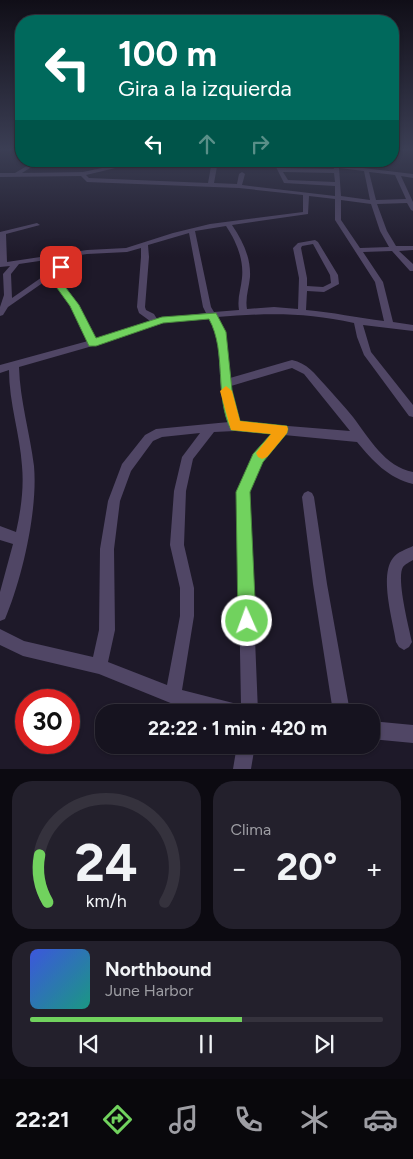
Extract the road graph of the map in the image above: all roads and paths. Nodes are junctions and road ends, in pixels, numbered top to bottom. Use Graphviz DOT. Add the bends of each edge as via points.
graph roads {
  1 [pos="338,184"];
  2 [pos="223,185"];
  3 [pos="369,185"];
  4 [pos="401,185"];
  5 [pos="239,186"];
  6 [pos="306,196"];
  7 [pos="339,199"];
  8 [pos="408,201"];
  9 [pos="373,202"];
  10 [pos="413,209"];
  11 [pos="228,223"];
  12 [pos="37,226"];
  13 [pos="192,231"];
  14 [pos="144,245"];
  15 [pos="413,248"];
  16 [pos="394,249"];
  17 [pos="357,250"];
  18 [pos="65,256"];
  19 [pos="17,262"];
  20 [pos="2,265"];
  21 [pos="61,267"];
  22 [pos="413,269"];
  23 [pos="303,288"];
  24 [pos="7,305"];
  25 [pos="244,312"];
  26 [pos="302,312"];
  27 [pos="0,313"];
  28 [pos="212,315"];
  29 [pos="358,321"];
  30 [pos="155,322"];
  31 [pos="390,325"];
  32 [pos="413,328"];
  33 [pos="93,343"];
  34 [pos="14,364"];
  35 [pos="0,369"];
  36 [pos="226,383"];
  37 [pos="413,413"];
  38 [pos="235,426"];
  39 [pos="211,428"];
  40 [pos="282,429"];
  41 [pos="360,437"];
  42 [pos="413,478"];
  43 [pos="308,497"];
  44 [pos="0,533"];
  45 [pos="21,540"];
  46 [pos="413,553"];
  47 [pos="0,614"];
  48 [pos="0,637"];
  49 [pos="404,642"];
  50 [pos="99,666"];
  51 [pos="173,696"];
  52 [pos="205,704"];
  53 [pos="250,704"];
  54 [pos="341,704"];
  55 [pos="380,731"];
  56 [pos="413,734"];
  57 [pos="244,754"];
  58 [pos="242,769"];
  1 -- 7 [label="street"];
  2 -- 5 [label="street"];
  3 -- 9 [label="street"];
  4 -- 8 [label="street"];
  5 -- 6 [label="street"];
  6 -- 7 [label="street"];
  6 -- 11 [label="street" via="306,213"];
  7 -- 9 [label="street"];
  7 -- 17 [label="street" via="338,220"];
  8 -- 9 [label="street"];
  8 -- 10 [label="street"];
  9 -- 16 [label="street"];
  11 -- 13 [label="street"];
  11 -- 25 [label="street" via="242,244 246,275 241,304"];
  12 -- 20 [label="street" via="3,233"];
  13 -- 14 [label="street"];
  13 -- 28 [label="street" via="204,295"];
  14 -- 18 [label="street" via="127,250"];
  14 -- 30 [label="street" via="140,307"];
  15 -- 16 [label="street"];
  16 -- 17 [label="street"];
  16 -- 22 [label="street"];
  17 -- 31 [label="street" via="379,282"];
  18 -- 19 [label="street"];
  18 -- 21 [label="street"];
  19 -- 20 [label="street"];
  19 -- 24 [label="street" via="7,274 10,294"];
  21 -- 24 [label="street"];
  21 -- 33 [label="street" via="62,288 75,305"];
  23 -- 23 [label="street" via="297,246 315,242 334,275 335,284 324,290"];
  23 -- 26 [label="street"];
  24 -- 27 [label="street"];
  25 -- 26 [label="street"];
  25 -- 28 [label="street"];
  26 -- 29 [label="street"];
  28 -- 30 [label="street"];
  28 -- 36 [label="street" via="221,332"];
  29 -- 31 [label="street"];
  29 -- 37 [label="street" via="367,353"];
  30 -- 33 [label="street"];
  31 -- 32 [label="street"];
  33 -- 34 [label="street"];
  34 -- 35 [label="street"];
  34 -- 45 [label="street" via="16,400 28,466 29,496"];
  36 -- 38 [label="street"];
  36 -- 41 [label="street" via="298,365 349,420"];
  38 -- 39 [label="street"];
  38 -- 40 [label="street"];
  39 -- 50 [label="street" via="160,432 148,438 126,468 114,501 107,549 107,630"];
  39 -- 51 [label="street" via="188,458 180,491 177,545 187,588 187,616"];
  40 -- 41 [label="street"];
  40 -- 53 [label="street" via="258,458 243,492"];
  41 -- 42 [label="street" via="381,461 405,477"];
  43 -- 54 [label="street"];
  44 -- 45 [label="street"];
  45 -- 47 [label="street"];
  46 -- 49 [label="street" via="397,564 394,583"];
  48 -- 50 [label="street" via="23,648"];
  50 -- 51 [label="street"];
  51 -- 52 [label="street"];
  55 -- 56 [label="street"];
  57 -- 58 [label="street"];
}
